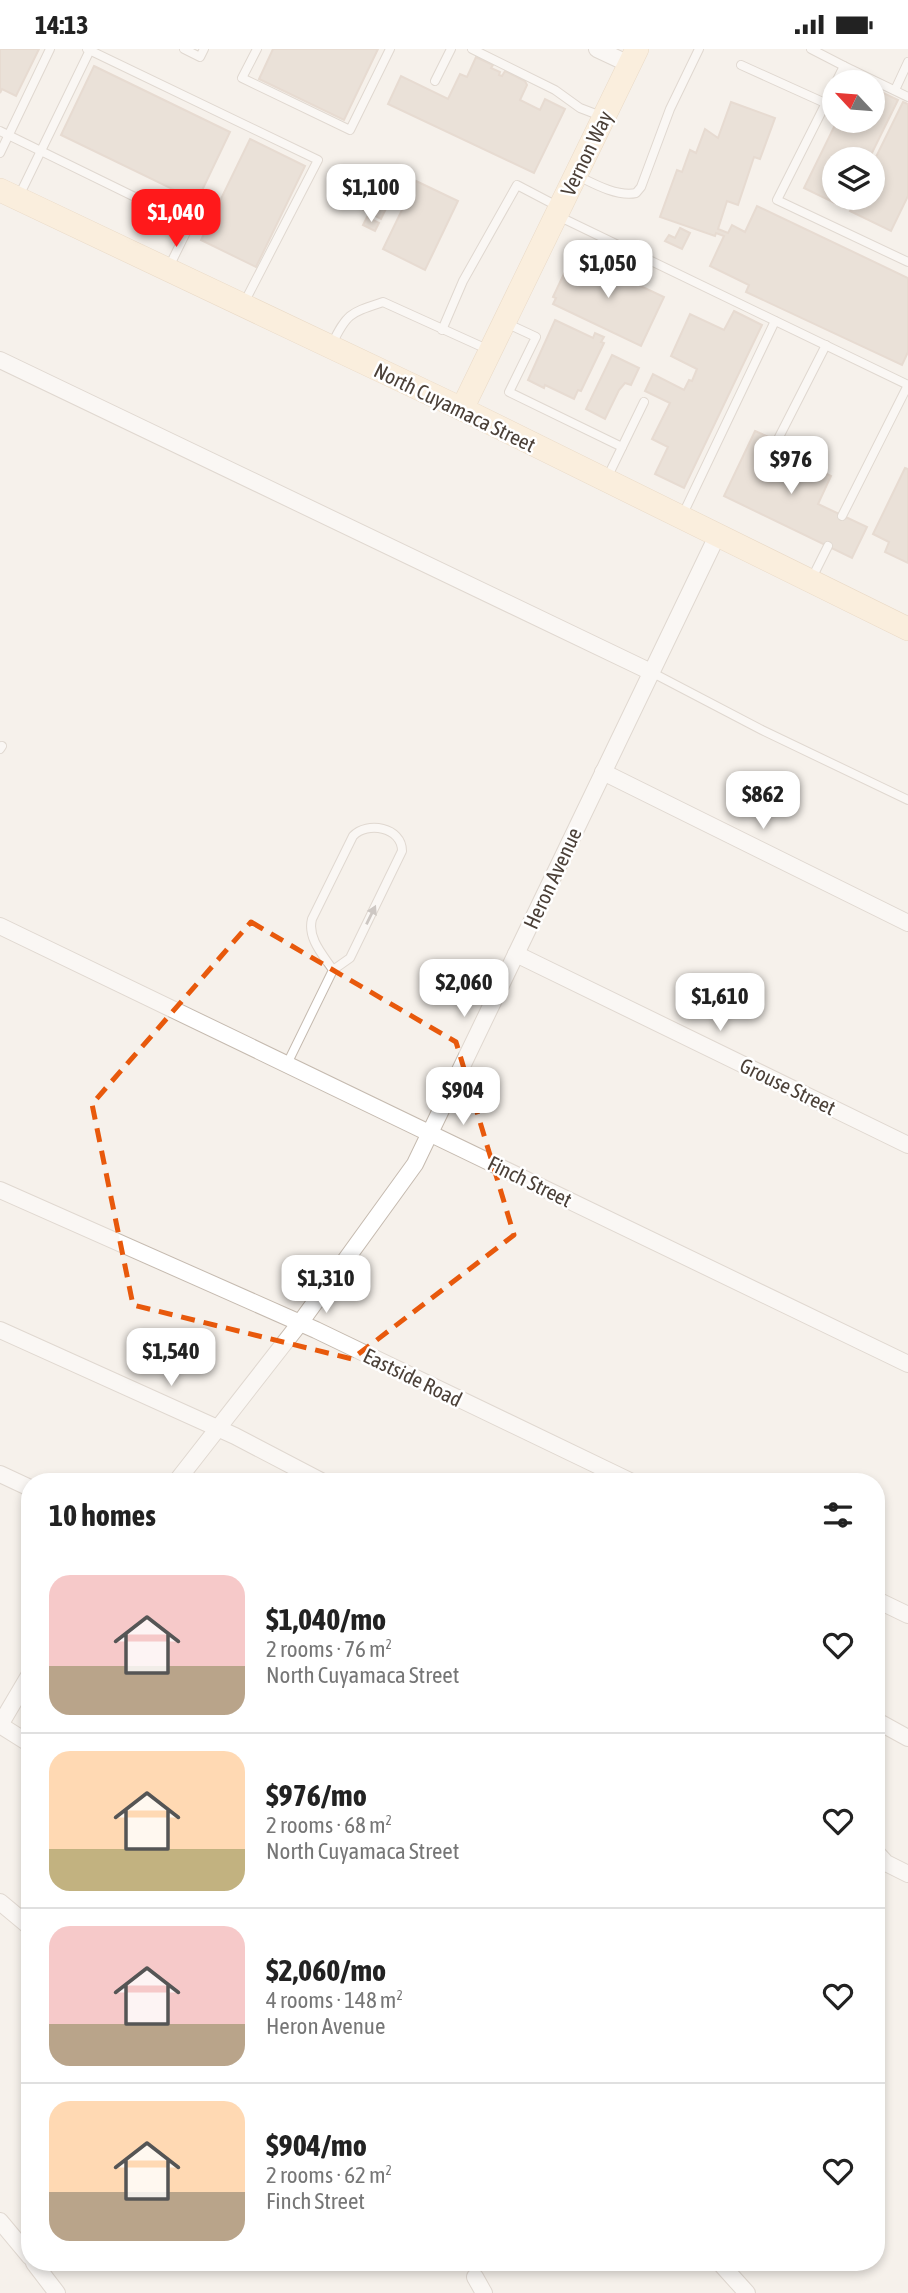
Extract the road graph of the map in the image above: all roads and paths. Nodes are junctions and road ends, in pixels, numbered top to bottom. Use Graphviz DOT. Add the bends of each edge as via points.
graph roads {
  1 [pos="50,49"];
  2 [pos="184,49"];
  3 [pos="204,49"];
  4 [pos="257,49"];
  5 [pos="390,49"];
  6 [pos="451,49"];
  7 [pos="472,49"];
  8 [pos="597,49"];
  9 [pos="699,49"];
  10 [pos="811,49"];
  11 [pos="88,50"];
  12 [pos="633,57"];
  13 [pos="908,62"];
  14 [pos="741,65"];
  15 [pos="844,66"];
  16 [pos="842,70"];
  17 [pos="435,81"];
  18 [pos="895,90"];
  19 [pos="908,97"];
  20 [pos="822,102"];
  21 [pos="822,109"];
  22 [pos="603,117"];
  23 [pos="4,133"];
  24 [pos="42,152"];
  25 [pos="0,153"];
  26 [pos="576,175"];
  27 [pos="9,194"];
  28 [pos="558,211"];
  29 [pos="908,262"];
  30 [pos="168,269"];
  31 [pos="243,305"];
  32 [pos="775,321"];
  33 [pos="504,322"];
  34 [pos="442,330"];
  35 [pos="825,345"];
  36 [pos="331,347"];
  37 [pos="490,351"];
  38 [pos="0,360"];
  39 [pos="908,385"];
  40 [pos="644,402"];
  41 [pos="462,409"];
  42 [pos="777,441"];
  43 [pos="622,447"];
  44 [pos="605,480"];
  45 [pos="842,516"];
  46 [pos="681,518"];
  47 [pos="717,535"];
  48 [pos="828,546"];
  49 [pos="810,581"];
  50 [pos="908,629"];
  51 [pos="651,673"];
  52 [pos="603,772"];
  53 [pos="908,800"];
  54 [pos="908,923"];
  55 [pos="0,926"];
  56 [pos="516,954"];
  57 [pos="333,970"];
  58 [pos="287,1064"];
  59 [pos="429,1132"];
  60 [pos="908,1145"];
  61 [pos="0,1190"];
  62 [pos="300,1323"];
  63 [pos="0,1330"];
  64 [pos="908,1364"];
  65 [pos="217,1429"];
  66 [pos="183,1473"];
  67 [pos="305,1473"];
  68 [pos="613,1473"];
  69 [pos="0,1475"];
  70 [pos="21,1484"];
  71 [pos="885,1604"];
  72 [pos="908,1615"];
  73 [pos="21,1689"];
  74 [pos="0,1725"];
  75 [pos="885,1725"];
  76 [pos="21,1738"];
  77 [pos="908,1738"];
  78 [pos="885,1861"];
  79 [pos="908,1874"];
  80 [pos="0,1902"];
  81 [pos="21,1920"];
  82 [pos="0,2221"];
  83 [pos="21,2246"];
  84 [pos="40,2271"];
  85 [pos="727,2271"];
  86 [pos="475,2277"];
  87 [pos="57,2293"];
  88 [pos="484,2293"];
  89 [pos="747,2293"];
  1 -- 23 [label="lane"];
  2 -- 3 [label="lane" via="200,57"];
  4 -- 5 [label="lane" via="243,78 351,130"];
  6 -- 17 [label="lane"];
  7 -- 22 [label="lane"];
  8 -- 12 [label="street"];
  9 -- 26 [label="lane" via="670,109 642,187 636,193 625,193"];
  10 -- 15 [label="lane"];
  11 -- 24 [label="lane"];
  11 -- 31 [label="lane" via="317,160"];
  12 -- 22 [label="main road, Vernon Way"];
  13 -- 18 [label="lane"];
  14 -- 20 [label="lane"];
  15 -- 16 [label="lane"];
  15 -- 18 [label="lane"];
  18 -- 19 [label="lane"];
  21 -- 29 [label="lane" via="777,200"];
  22 -- 26 [label="main road, Vernon Way"];
  23 -- 24 [label="lane"];
  23 -- 25 [label="lane"];
  24 -- 27 [label="lane"];
  24 -- 30 [label="lane" via="190,224"];
  26 -- 28 [label="main road, Vernon Way"];
  27 -- 30 [label="main road, North Cuyamaca Street"];
  28 -- 32 [label="lane"];
  28 -- 33 [label="main road, Vernon Way"];
  28 -- 34 [label="lane" via="517,185 463,281"];
  30 -- 31 [label="main road, North Cuyamaca Street"];
  31 -- 36 [label="main road, North Cuyamaca Street"];
  32 -- 35 [label="lane"];
  32 -- 46 [label="lane"];
  33 -- 37 [label="main road, Vernon Way"];
  33 -- 43 [label="lane" via="536,337 509,392"];
  34 -- 36 [label="lane" via="383,302 352,312"];
  34 -- 37 [label="lane"];
  35 -- 39 [label="lane"];
  35 -- 42 [label="lane"];
  36 -- 41 [label="main road, North Cuyamaca Street"];
  37 -- 41 [label="main road, Vernon Way"];
  38 -- 51 [label="street"];
  39 -- 45 [label="lane"];
  40 -- 43 [label="lane"];
  41 -- 44 [label="main road, North Cuyamaca Street"];
  43 -- 44 [label="lane"];
  44 -- 46 [label="main road, North Cuyamaca Street"];
  46 -- 47 [label="main road, North Cuyamaca Street"];
  47 -- 49 [label="main road, North Cuyamaca Street"];
  47 -- 51 [label="street, Heron Avenue"];
  48 -- 49 [label="lane"];
  49 -- 50 [label="main road, North Cuyamaca Street"];
  51 -- 52 [label="street, Heron Avenue"];
  51 -- 53 [label="lane"];
  52 -- 54 [label="street"];
  52 -- 56 [label="street, Heron Avenue"];
  55 -- 58 [label="street, Finch Street"];
  56 -- 59 [label="street, Heron Avenue"];
  56 -- 60 [label="street, Grouse Street"];
  57 -- 57 [label="lane, one-way" via="350,958 402,851 396,835 379,828 362,828 353,836 310,925 312,937"];
  57 -- 58 [label="lane"];
  58 -- 59 [label="street, Finch Street"];
  59 -- 62 [label="street, Heron Avenue" via="415,1164"];
  59 -- 64 [label="street, Finch Street"];
  61 -- 62 [label="street, Eastside Road"];
  62 -- 65 [label="street, Heron Avenue"];
  62 -- 68 [label="street, Eastside Road"];
  63 -- 65 [label="street"];
  65 -- 66 [label="street, Heron Avenue"];
  65 -- 67 [label="street"];
  69 -- 70 [label="street"];
  71 -- 72 [label="street"];
  73 -- 74 [label="street"];
  74 -- 76 [label="street"];
  75 -- 77 [label="street"];
  78 -- 79 [label="street"];
  80 -- 81 [label="street"];
  82 -- 83 [label="street"];
  84 -- 87 [label="street"];
  85 -- 89 [label="street"];
  86 -- 88 [label="street"];
}
